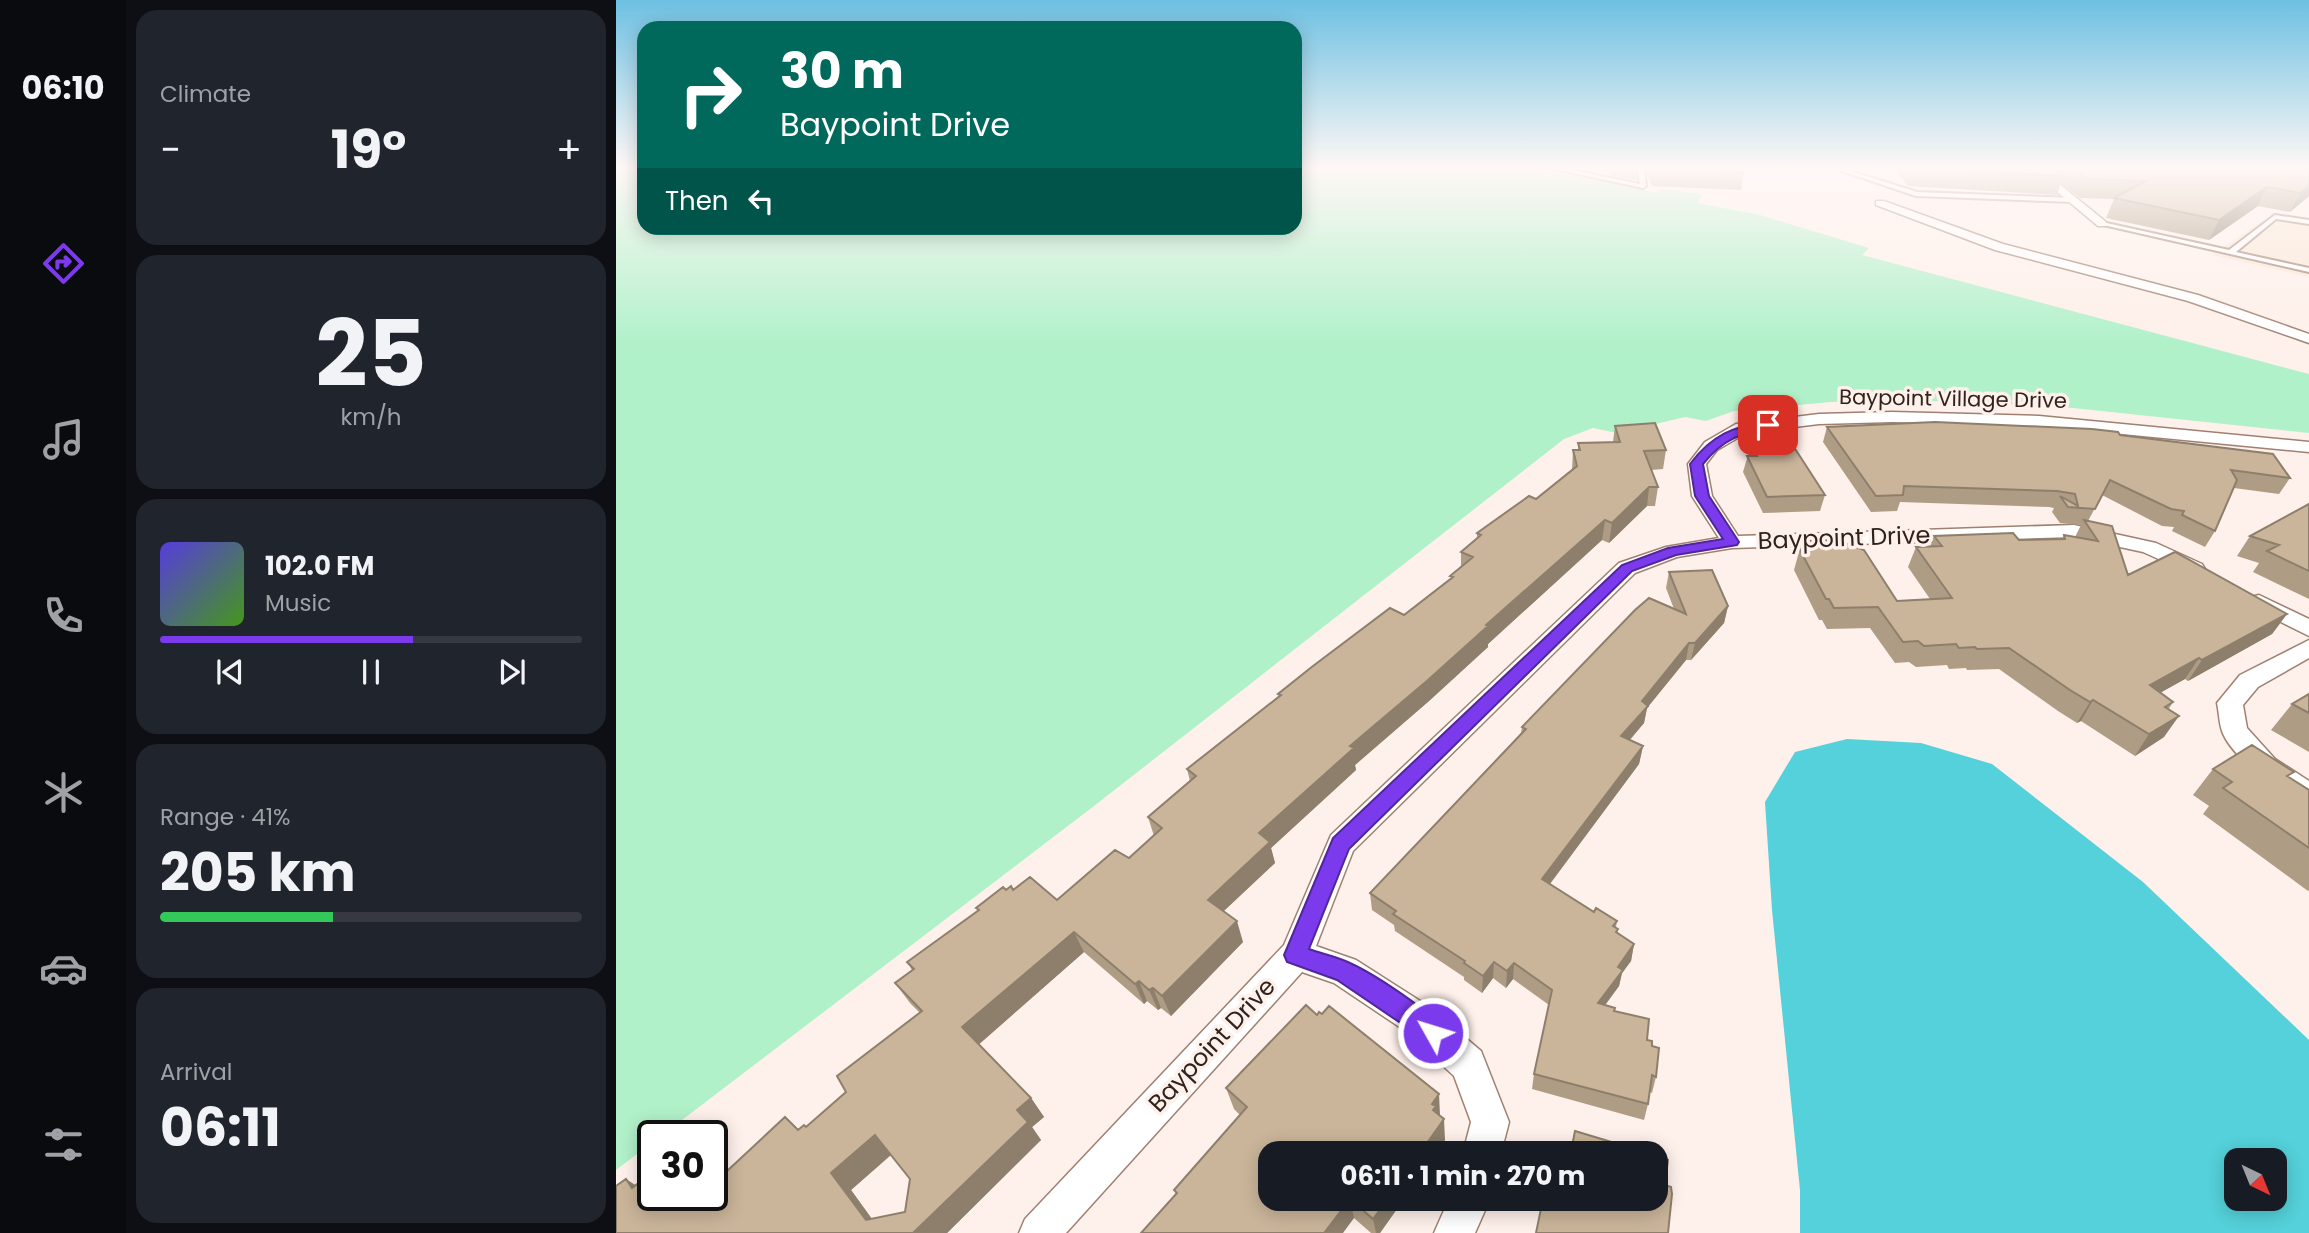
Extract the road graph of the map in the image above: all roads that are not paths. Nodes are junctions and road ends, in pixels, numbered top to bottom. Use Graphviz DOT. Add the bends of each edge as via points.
graph roads {
  1 [pos="1944,227"];
  2 [pos="2113,227"];
  3 [pos="2263,227"];
  4 [pos="2230,253"];
  5 [pos="2309,270"];
  6 [pos="2309,339"];
  7 [pos="2309,447"];
  8 [pos="1732,542"];
  9 [pos="2211,578"];
  10 [pos="2235,590"];
  11 [pos="2309,628"];
  12 [pos="2309,649"];
  13 [pos="2309,796"];
  14 [pos="1296,955"];
  15 [pos="1485,1141"];
  16 [pos="1465,1211"];
  17 [pos="1039,1233"];
  18 [pos="1454,1233"];
  1 -- 6 [label="street" via="1999,247 2193,298"];
  2 -- 4 [label="lane"];
  3 -- 4 [label="lane"];
  4 -- 5 [label="lane"];
  7 -- 8 [label="street, Baypoint Village Drive" via="1965,418 1819,419 1742,428 1711,446 1696,464 1702,496"];
  8 -- 9 [label="street, Baypoint Drive" via="2074,531 2150,547"];
  8 -- 14 [label="street, Baypoint Drive" via="1673,551 1627,568 1341,844"];
  10 -- 11 [label="street"];
  12 -- 13 [label="street" via="2249,681 2230,703 2235,731 2265,766"];
  14 -- 15 [label="street" via="1344,971 1416,1018 1468,1064 1490,1122"];
  14 -- 17 [label="street, Baypoint Drive"];
  16 -- 18 [label="street"];
}
